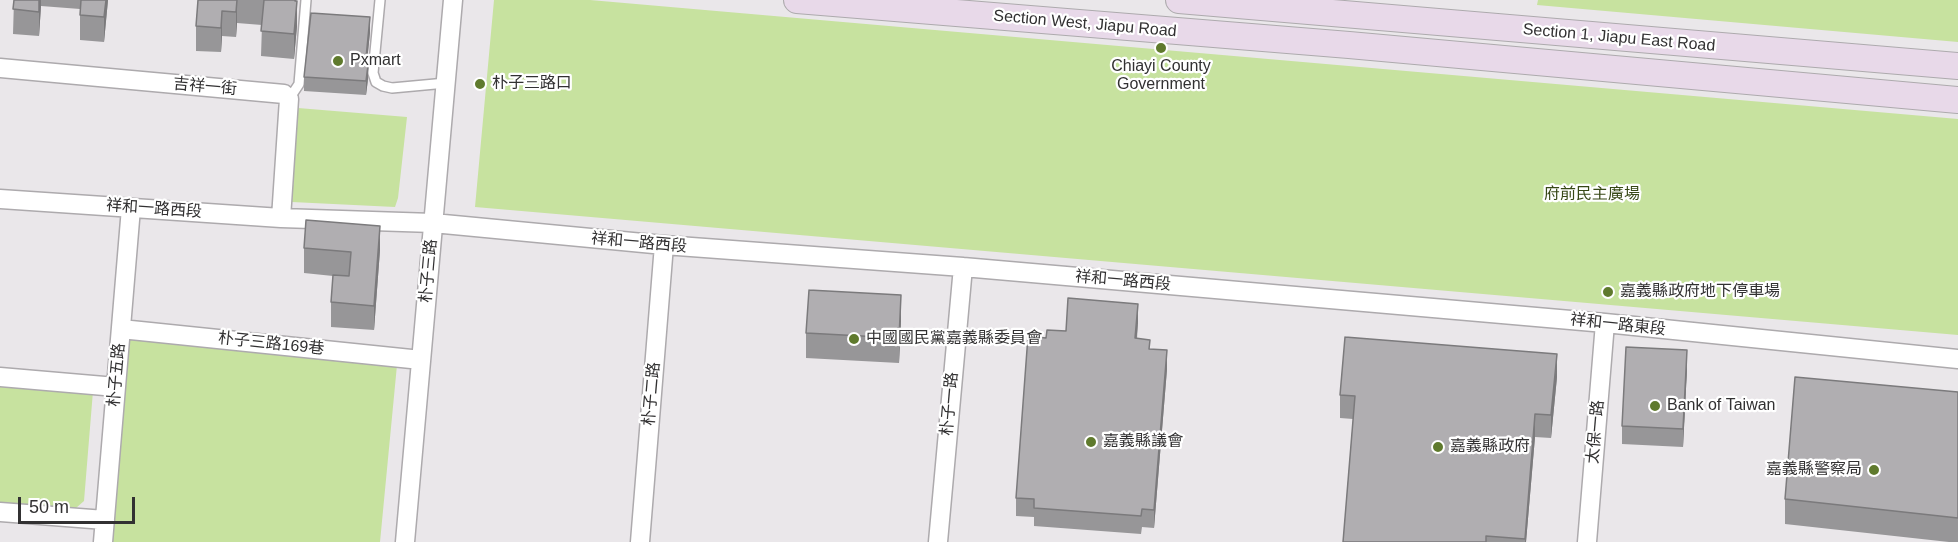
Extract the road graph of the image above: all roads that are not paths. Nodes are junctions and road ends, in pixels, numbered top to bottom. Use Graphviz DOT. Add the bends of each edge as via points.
graph roads {
  1 [pos="306,0"];
  2 [pos="380,0"];
  3 [pos="453,0"];
  4 [pos="797,0"];
  5 [pos="1179,0"];
  6 [pos="1280,4"];
  7 [pos="1339,7"];
  8 [pos="1284,40"];
  9 [pos="1337,44"];
  10 [pos="1958,66"];
  11 [pos="0,68"];
  12 [pos="446,83"];
  13 [pos="289,99"];
  14 [pos="1958,100"];
  15 [pos="0,199"];
  16 [pos="131,208"];
  17 [pos="281,218"];
  18 [pos="433,223"];
  19 [pos="664,245"];
  20 [pos="963,267"];
  21 [pos="1277,294"];
  22 [pos="1605,323"];
  23 [pos="121,329"];
  24 [pos="1958,359"];
  25 [pos="421,360"];
  26 [pos="0,377"];
  27 [pos="116,387"];
  28 [pos="0,513"];
  29 [pos="105,520"];
  30 [pos="103,542"];
  31 [pos="405,542"];
  32 [pos="640,542"];
  33 [pos="938,542"];
  34 [pos="1587,542"];
  1 -- 13 [label="lane" via="298,84"];
  2 -- 12 [label="lane" via="373,73 376,82 392,88"];
  3 -- 12 [label="street, 朴子三路"];
  4 -- 8 [label="main road, Section West, Jiapu Road"];
  5 -- 6 [label="main road, Section West, Jiapu Road"];
  6 -- 7 [label="main road, Section 1, Jiapu East Road"];
  6 -- 8 [label="main road"];
  7 -- 9 [label="main road"];
  7 -- 10 [label="main road, Section 1, Jiapu East Road"];
  8 -- 9 [label="main road, Section West, Jiapu Road"];
  9 -- 14 [label="main road, Section 1, Jiapu East Road"];
  11 -- 13 [label="street, 吉祥一街" via="284,94"];
  12 -- 18 [label="street, 朴子三路"];
  13 -- 17 [label="street"];
  15 -- 16 [label="street, 祥和一路西段"];
  16 -- 17 [label="street, 祥和一路西段"];
  16 -- 23 [label="street, 朴子五路"];
  17 -- 18 [label="street, 祥和一路西段"];
  18 -- 19 [label="street, 祥和一路西段"];
  18 -- 25 [label="street, 朴子三路"];
  19 -- 20 [label="street, 祥和一路西段"];
  19 -- 32 [label="street, 朴子二路"];
  20 -- 21 [label="street, 祥和一路西段"];
  20 -- 33 [label="street, 朴子一路"];
  21 -- 22 [label="street, 祥和一路東段"];
  22 -- 24 [label="street, 祥和一路東段"];
  22 -- 34 [label="street, 太保一路"];
  23 -- 25 [label="street, 朴子三路169巷"];
  23 -- 27 [label="street, 朴子五路"];
  25 -- 31 [label="street, 朴子三路"];
  26 -- 27 [label="street"];
  27 -- 29 [label="street, 朴子五路"];
  28 -- 29 [label="street"];
  29 -- 30 [label="street, 朴子五路"];
}
